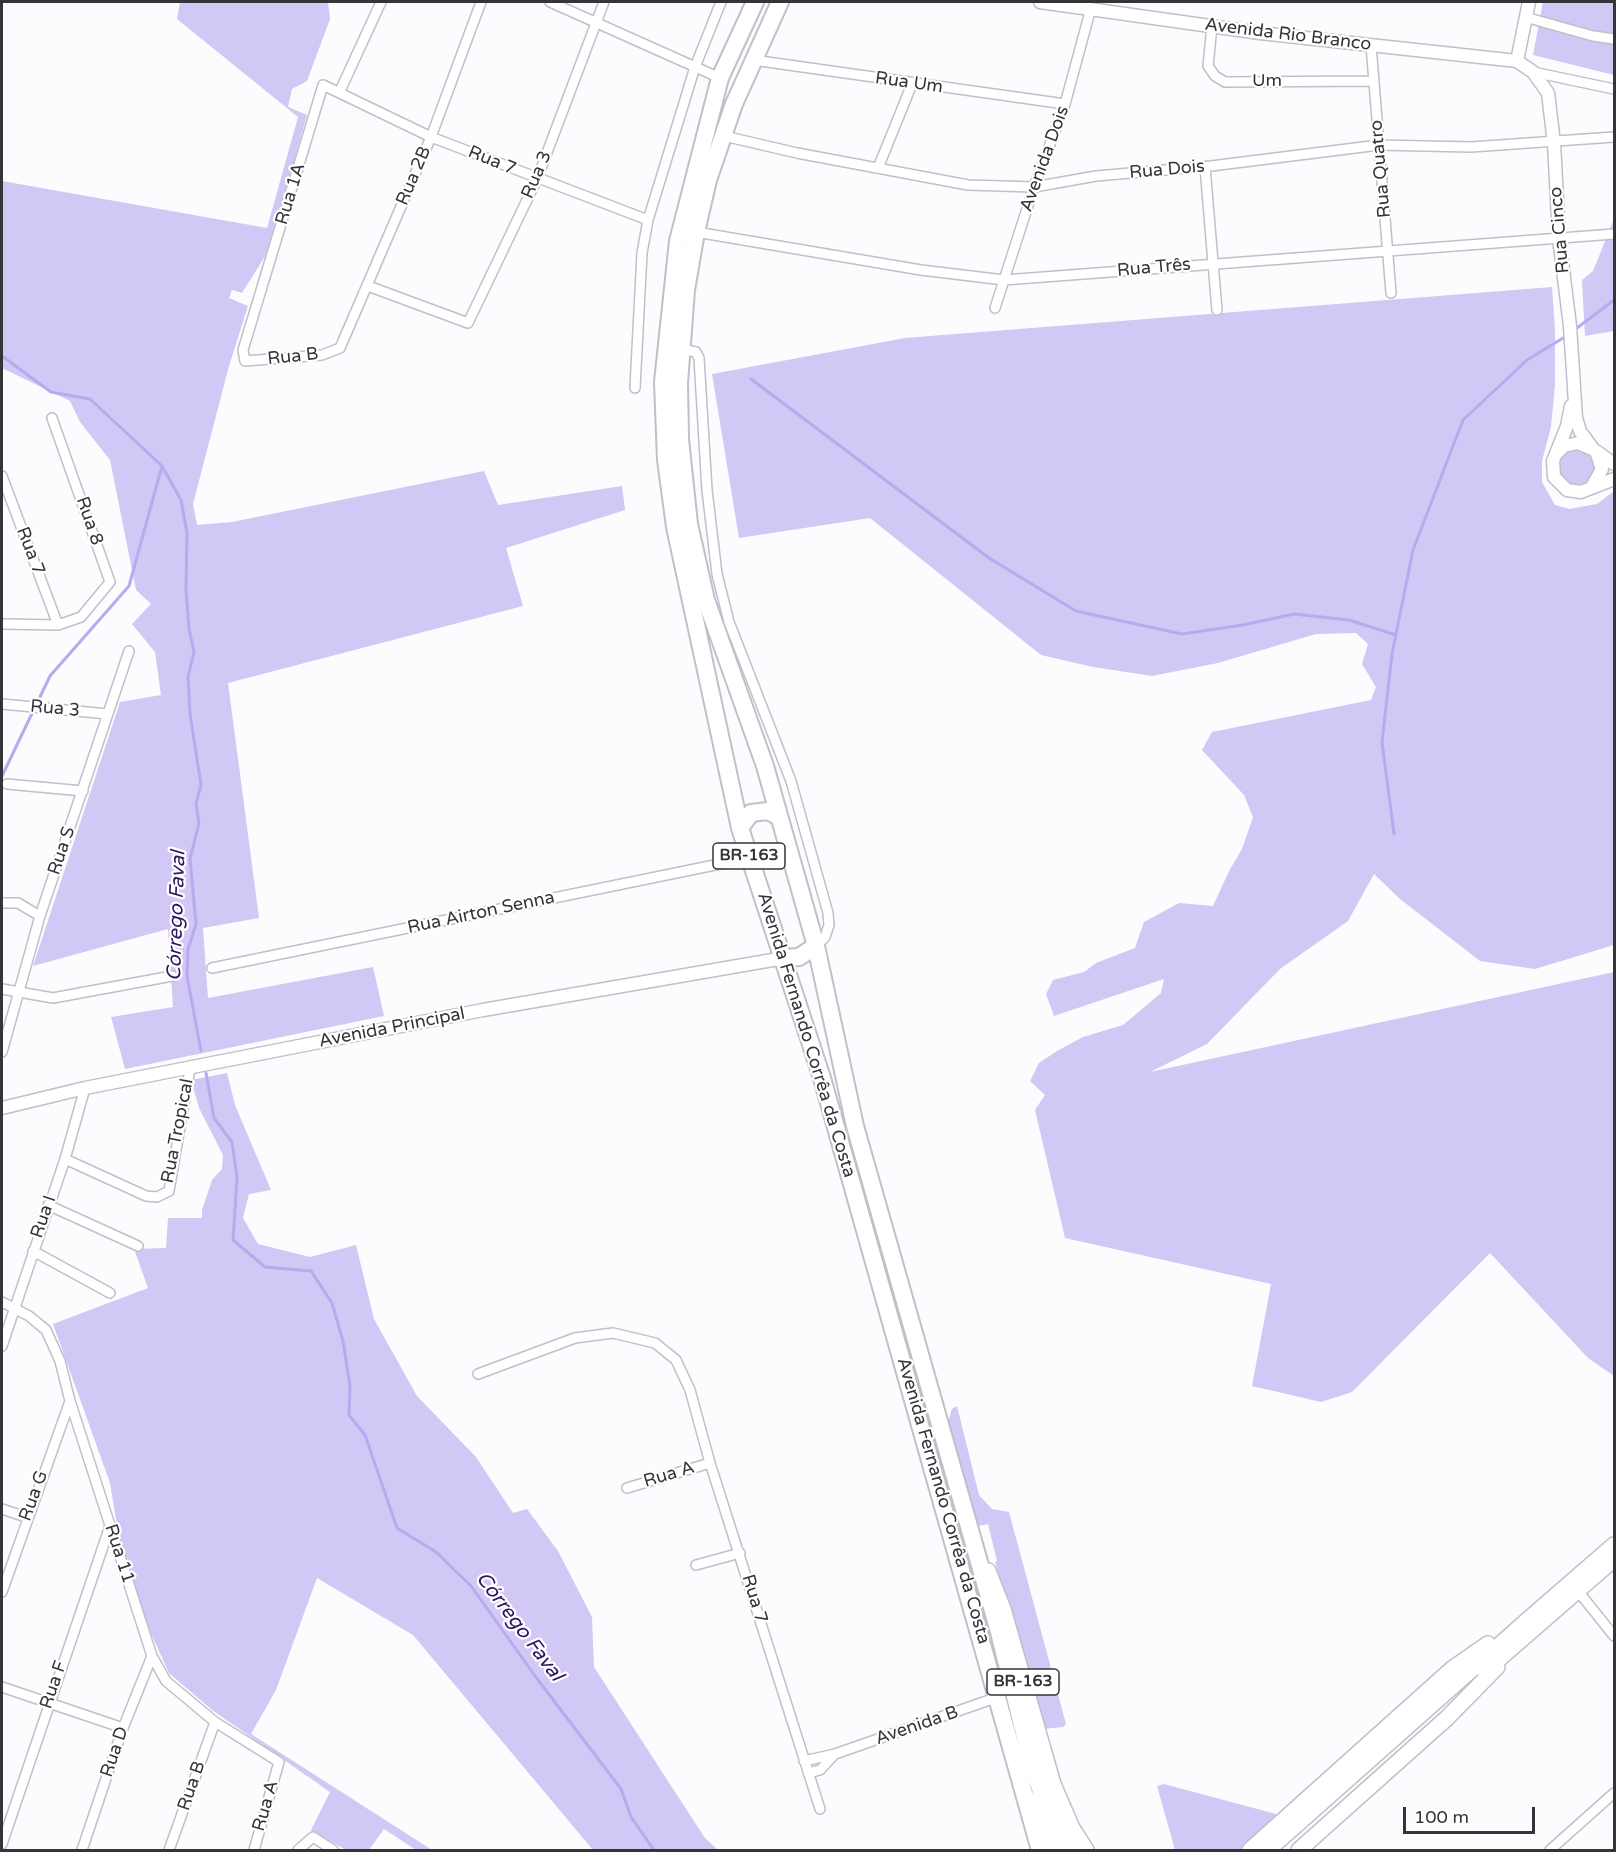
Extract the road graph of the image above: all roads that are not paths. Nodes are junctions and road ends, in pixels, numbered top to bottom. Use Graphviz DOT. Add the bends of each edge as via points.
graph roads {
  1 [pos="381,2"];
  2 [pos="480,2"];
  3 [pos="550,2"];
  4 [pos="604,2"];
  5 [pos="721,2"];
  6 [pos="755,2"];
  7 [pos="780,2"];
  8 [pos="1040,2"];
  9 [pos="1529,2"];
  10 [pos="1091,8"];
  11 [pos="1525,17"];
  12 [pos="595,21"];
  13 [pos="1212,26"];
  14 [pos="1614,39"];
  15 [pos="1371,45"];
  16 [pos="753,60"];
  17 [pos="1517,61"];
  18 [pos="695,67"];
  19 [pos="1533,72"];
  20 [pos="720,78"];
  21 [pos="1374,81"];
  22 [pos="912,84"];
  23 [pos="323,85"];
  24 [pos="1614,89"];
  25 [pos="340,91"];
  26 [pos="1065,104"];
  27 [pos="724,136"];
  28 [pos="430,137"];
  29 [pos="1614,137"];
  30 [pos="1554,143"];
  31 [pos="1379,145"];
  32 [pos="1205,167"];
  33 [pos="878,168"];
  34 [pos="537,179"];
  35 [pos="1034,187"];
  36 [pos="648,220"];
  37 [pos="696,232"];
  38 [pos="1614,234"];
  39 [pos="1559,238"];
  40 [pos="1388,250"];
  41 [pos="1212,262"];
  42 [pos="1004,280"];
  43 [pos="368,286"];
  44 [pos="1391,293"];
  45 [pos="995,308"];
  46 [pos="1217,310"];
  47 [pos="340,348"];
  48 [pos="681,349"];
  49 [pos="245,361"];
  50 [pos="635,388"];
  51 [pos="1573,393"];
  52 [pos="52,418"];
  53 [pos="1595,451"];
  54 [pos="1553,461"];
  55 [pos="1614,464"];
  56 [pos="2,476"];
  57 [pos="1614,478"];
  58 [pos="1592,487"];
  59 [pos="2,624"];
  60 [pos="58,626"];
  61 [pos="129,651"];
  62 [pos="2,704"];
  63 [pos="762,705"];
  64 [pos="746,711"];
  65 [pos="108,714"];
  66 [pos="7,784"];
  67 [pos="83,790"];
  68 [pos="779,817"];
  69 [pos="740,828"];
  70 [pos="749,858"];
  71 [pos="2,903"];
  72 [pos="40,916"];
  73 [pos="816,946"];
  74 [pos="784,958"];
  75 [pos="212,968"];
  76 [pos="172,976"];
  77 [pos="2,989"];
  78 [pos="20,994"];
  79 [pos="2,1052"];
  80 [pos="190,1068"];
  81 [pos="85,1088"];
  82 [pos="2,1108"];
  83 [pos="65,1159"];
  84 [pos="48,1205"];
  85 [pos="138,1246"];
  86 [pos="33,1251"];
  87 [pos="110,1293"];
  88 [pos="2,1302"];
  89 [pos="14,1307"];
  90 [pos="2,1346"];
  91 [pos="478,1374"];
  92 [pos="70,1401"];
  93 [pos="710,1462"];
  94 [pos="627,1488"];
  95 [pos="2,1509"];
  96 [pos="965,1512"];
  97 [pos="26,1517"];
  98 [pos="110,1526"];
  99 [pos="1614,1545"];
  100 [pos="740,1553"];
  101 [pos="1614,1559"];
  102 [pos="696,1565"];
  103 [pos="1578,1591"];
  104 [pos="2,1592"];
  105 [pos="1535,1621"];
  106 [pos="1614,1636"];
  107 [pos="152,1656"];
  108 [pos="2,1688"];
  109 [pos="998,1697"];
  110 [pos="48,1703"];
  111 [pos="1010,1713"];
  112 [pos="215,1722"];
  113 [pos="123,1728"];
  114 [pos="835,1754"];
  115 [pos="804,1761"];
  116 [pos="279,1762"];
  117 [pos="808,1773"];
  118 [pos="1614,1792"];
  119 [pos="820,1809"];
  120 [pos="1560,1842"];
  121 [pos="2,1844"];
  122 [pos="82,1851"];
  123 [pos="170,1851"];
  124 [pos="254,1851"];
  125 [pos="298,1851"];
  126 [pos="333,1851"];
  127 [pos="1040,1851"];
  128 [pos="1057,1851"];
  129 [pos="1071,1851"];
  130 [pos="1086,1851"];
  131 [pos="1250,1851"];
  132 [pos="1268,1851"];
  133 [pos="1284,1851"];
  134 [pos="1299,1851"];
  135 [pos="1550,1851"];
  136 [pos="1567,1851"];
  1 -- 25 [label="street"];
  2 -- 28 [label="street, Rua 2B"];
  3 -- 12 [label="street"];
  4 -- 12 [label="street, Rua 3"];
  5 -- 18 [label="street"];
  6 -- 20 [label="highway, Avenida Fernando Corrêa da Costa / BR-163"];
  7 -- 16 [label="highway, Avenida Fernando Corrêa da Costa / BR-163"];
  8 -- 10 [label="street, Avenida Rio Branco"];
  9 -- 11 [label="street"];
  10 -- 13 [label="street, Avenida Rio Branco"];
  10 -- 26 [label="street, Avenida Dois"];
  11 -- 14 [label="street"];
  11 -- 17 [label="street"];
  12 -- 18 [label="street"];
  12 -- 34 [label="street, Rua 3"];
  13 -- 15 [label="street, Avenida Rio Branco"];
  13 -- 21 [label="street, Um" via="1208,66 1215,76 1226,81"];
  15 -- 17 [label="street, Avenida Rio Branco"];
  15 -- 21 [label="street, Rua Quatro"];
  16 -- 22 [label="street, Rua Um"];
  16 -- 27 [label="highway, Avenida Fernando Corrêa da Costa / BR-163"];
  17 -- 19 [label="street, Avenida Rio Branco"];
  18 -- 20 [label="street"];
  18 -- 36 [label="street"];
  19 -- 24 [label="street"];
  19 -- 30 [label="street, Rua Cinco" via="1548,93"];
  20 -- 69 [label="highway, Avenida Fernando Corrêa da Costa / BR-163" via="678,241 663,382 666,460 681,564 707,664"];
  21 -- 31 [label="street, Rua Quatro"];
  22 -- 26 [label="street, Rua Um"];
  22 -- 33 [label="street"];
  23 -- 25 [label="street, Rua 7"];
  23 -- 49 [label="street, Rua 1A" via="243,350"];
  25 -- 28 [label="street, Rua 7"];
  26 -- 35 [label="street, Avenida Dois"];
  27 -- 33 [label="street, Rua Dois"];
  27 -- 37 [label="highway, Avenida Fernando Corrêa da Costa / BR-163" via="708,180"];
  28 -- 34 [label="street, Rua 7"];
  28 -- 43 [label="street, Rua 2B"];
  29 -- 30 [label="street, Rua Dois"];
  30 -- 31 [label="street, Rua Dois" via="1471,147"];
  30 -- 39 [label="street, Rua Cinco"];
  31 -- 32 [label="street, Rua Dois"];
  31 -- 40 [label="street, Rua Quatro"];
  32 -- 35 [label="street, Rua Dois" via="1096,176"];
  32 -- 41 [label="street"];
  33 -- 35 [label="street, Rua Dois" via="968,185"];
  34 -- 36 [label="street, Rua 7"];
  34 -- 43 [label="street, Rua 3" via="468,323"];
  35 -- 42 [label="street, Avenida Dois"];
  36 -- 50 [label="street" via="642,253"];
  37 -- 42 [label="street, Rua Três"];
  37 -- 48 [label="highway, Avenida Fernando Corrêa da Costa / BR-163"];
  38 -- 39 [label="street, Rua Três"];
  39 -- 40 [label="street, Rua Três"];
  39 -- 51 [label="street, Rua Cinco" via="1570,326"];
  40 -- 41 [label="street, Rua Três"];
  40 -- 44 [label="street, Rua Quatro"];
  41 -- 42 [label="street, Rua Três"];
  41 -- 46 [label="street"];
  42 -- 45 [label="street, Avenida Dois"];
  43 -- 47 [label="street, Rua 2B"];
  47 -- 49 [label="street, Rua B" via="322,355"];
  48 -- 63 [label="street" via="696,352 699,358 717,574 729,622"];
  48 -- 64 [label="highway, Avenida Fernando Corrêa da Costa / BR-163" via="680,439 694,552 706,600"];
  51 -- 53 [label="street" via="1578,424"];
  51 -- 54 [label="street" via="1567,426"];
  52 -- 60 [label="street, Rua 8" via="110,582 81,617"];
  53 -- 54 [label="street" via="1585,444 1570,444 1560,449"];
  53 -- 55 [label="street"];
  53 -- 58 [label="street" via="1602,469"];
  54 -- 58 [label="street" via="1554,477 1562,487 1581,492"];
  56 -- 60 [label="street, Rua 7"];
  57 -- 58 [label="street"];
  59 -- 60 [label="street"];
  61 -- 65 [label="street, Rua S"];
  62 -- 65 [label="street, Rua 3"];
  63 -- 64 [label="street"];
  63 -- 73 [label="street" via="791,781 828,913 825,937"];
  64 -- 68 [label="highway, Avenida Fernando Corrêa da Costa / BR-163"];
  65 -- 67 [label="street, Rua S"];
  66 -- 67 [label="street"];
  67 -- 72 [label="street, Rua S"];
  68 -- 69 [label="highway" via="768,811 751,813"];
  68 -- 73 [label="highway, Avenida Fernando Corrêa da Costa / BR-163"];
  69 -- 70 [label="highway, Avenida Fernando Corrêa da Costa / BR-163"];
  70 -- 74 [label="highway, Avenida Fernando Corrêa da Costa / BR-163"];
  70 -- 75 [label="street, Rua Airton Senna"];
  71 -- 72 [label="street" via="18,903"];
  72 -- 78 [label="street, Rua S"];
  73 -- 74 [label="highway" via="799,957"];
  73 -- 96 [label="highway, Avenida Fernando Corrêa da Costa / BR-163" via="855,1126"];
  74 -- 80 [label="street, Avenida Principal" via="483,1010"];
  74 -- 109 [label="highway, Avenida Fernando Corrêa da Costa / BR-163" via="822,1078"];
  76 -- 78 [label="street" via="53,998"];
  77 -- 78 [label="street"];
  78 -- 79 [label="street, Rua S"];
  80 -- 81 [label="street, Avenida Principal"];
  80 -- 83 [label="street, Rua Tropical" via="169,1191 157,1197 146,1196"];
  81 -- 82 [label="street, Avenida Principal"];
  81 -- 83 [label="street, Rua I"];
  83 -- 84 [label="street, Rua I"];
  84 -- 85 [label="street"];
  84 -- 86 [label="street, Rua I"];
  86 -- 87 [label="street"];
  86 -- 89 [label="street, Rua I"];
  88 -- 89 [label="street, Rua 11"];
  89 -- 90 [label="street, Rua I"];
  89 -- 92 [label="street, Rua 11" via="45,1330 60,1361"];
  91 -- 93 [label="street, Rua 7" via="575,1338 613,1334 655,1343 676,1360 690,1389"];
  92 -- 97 [label="street, Rua G"];
  92 -- 98 [label="street, Rua 11"];
  93 -- 94 [label="street, Rua A"];
  93 -- 100 [label="street, Rua 7"];
  95 -- 97 [label="street"];
  96 -- 111 [label="highway, Avenida Fernando Corrêa da Costa / BR-163"];
  96 -- 130 [label="main road, Avenida Fernando Corrêa da Costa / BR-163" via="1003,1609 1053,1784"];
  97 -- 104 [label="street, Rua G"];
  98 -- 107 [label="street, Rua 11"];
  98 -- 110 [label="street, Rua F"];
  99 -- 105 [label="main road"];
  100 -- 102 [label="street"];
  100 -- 115 [label="street, Rua 7"];
  101 -- 103 [label="main road"];
  103 -- 105 [label="main road"];
  103 -- 106 [label="street"];
  105 -- 131 [label="main road" via="1452,1669"];
  105 -- 132 [label="main road"];
  105 -- 133 [label="main road"];
  105 -- 134 [label="main road" via="1447,1718"];
  107 -- 112 [label="street, Rua 11" via="166,1681"];
  107 -- 113 [label="street, Rua D"];
  108 -- 110 [label="street"];
  109 -- 111 [label="highway, Avenida Fernando Corrêa da Costa / BR-163"];
  109 -- 114 [label="street, Avenida B"];
  110 -- 113 [label="street"];
  110 -- 121 [label="street, Rua F"];
  111 -- 127 [label="highway, Avenida Fernando Corrêa da Costa / BR-163"];
  111 -- 128 [label="main road, BR-163" via="1032,1801"];
  111 -- 129 [label="highway, BR-163"];
  112 -- 116 [label="street, Rua 11"];
  112 -- 123 [label="street, Rua B"];
  113 -- 122 [label="street, Rua D"];
  114 -- 115 [label="street, Avenida B"];
  114 -- 117 [label="street, Avenida B" via="820,1770"];
  115 -- 117 [label="street, Rua 7"];
  116 -- 124 [label="street, Rua A"];
  117 -- 119 [label="street, Rua 7"];
  118 -- 120 [label="street"];
  120 -- 135 [label="street"];
  120 -- 136 [label="street"];
  125 -- 126 [label="street" via="313,1838"];
}
